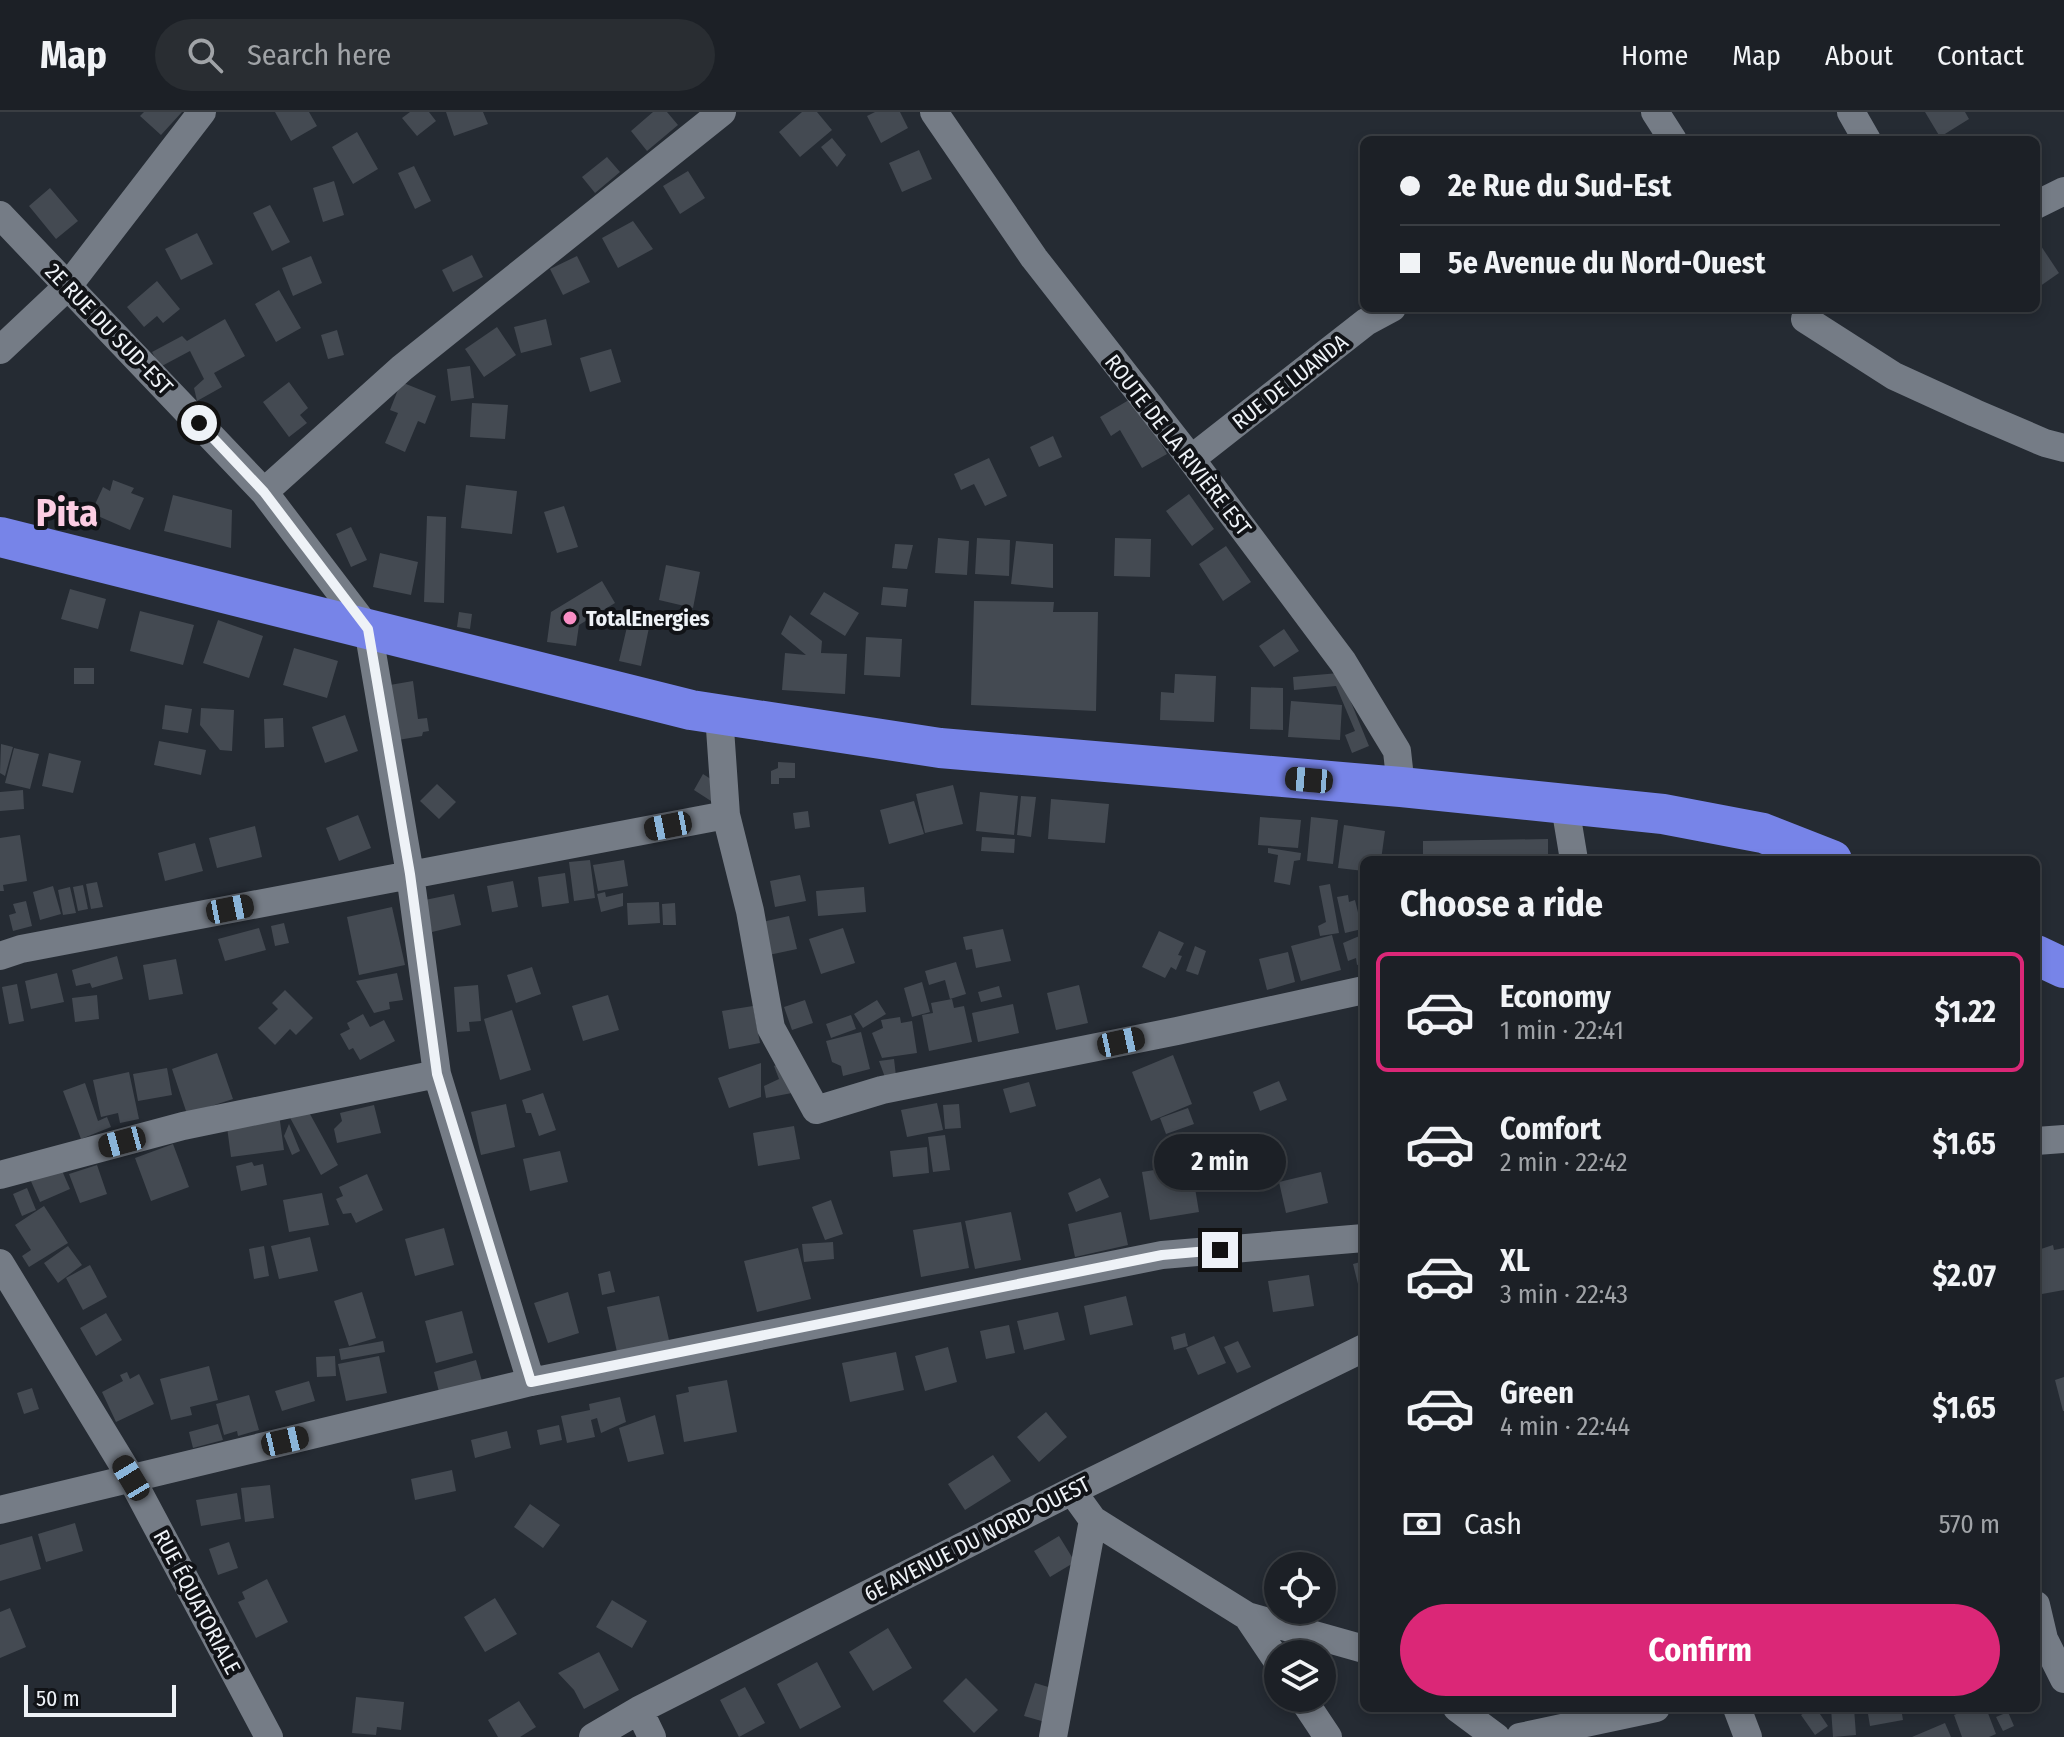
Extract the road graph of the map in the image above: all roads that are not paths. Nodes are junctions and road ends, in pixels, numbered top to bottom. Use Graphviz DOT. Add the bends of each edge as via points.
graph roads {
  1 [pos="202,112"];
  2 [pos="722,112"];
  3 [pos="934,112"];
  4 [pos="1655,112"];
  5 [pos="1851,112"];
  6 [pos="1670,136"];
  7 [pos="1865,136"];
  8 [pos="2064,191"];
  9 [pos="2040,203"];
  10 [pos="0,215"];
  11 [pos="68,286"];
  12 [pos="1385,312"];
  13 [pos="1807,312"];
  14 [pos="0,350"];
  15 [pos="2064,448"];
  16 [pos="1191,459"];
  17 [pos="264,492"];
  18 [pos="0,537"];
  19 [pos="368,629"];
  20 [pos="719,714"];
  21 [pos="1401,787"];
  22 [pos="1565,806"];
  23 [pos="726,815"];
  24 [pos="1573,856"];
  25 [pos="1822,856"];
  26 [pos="410,874"];
  27 [pos="0,956"];
  28 [pos="2040,957"];
  29 [pos="2064,970"];
  30 [pos="1360,991"];
  31 [pos="437,1074"];
  32 [pos="2064,1139"];
  33 [pos="2040,1141"];
  34 [pos="0,1175"];
  35 [pos="1360,1238"];
  36 [pos="0,1263"];
  37 [pos="1360,1350"];
  38 [pos="531,1382"];
  39 [pos="131,1478"];
  40 [pos="1072,1491"];
  41 [pos="0,1510"];
  42 [pos="1093,1520"];
  43 [pos="1247,1616"];
  44 [pos="2040,1616"];
  45 [pos="2048,1638"];
  46 [pos="1264,1641"];
  47 [pos="1360,1648"];
  48 [pos="2064,1679"];
  49 [pos="639,1710"];
  50 [pos="1311,1712"];
  51 [pos="1462,1712"];
  52 [pos="1637,1712"];
  53 [pos="1739,1712"];
  54 [pos="269,1737"];
  55 [pos="593,1737"];
  56 [pos="652,1737"];
  57 [pos="1053,1737"];
  58 [pos="1328,1737"];
  59 [pos="1496,1737"];
  60 [pos="1520,1737"];
  61 [pos="1748,1737"];
  1 -- 11 [label="street"];
  2 -- 17 [label="street" via="402,368"];
  3 -- 16 [label="street, ROUTE DE LA RIVIÈRE EST" via="1034,258"];
  4 -- 6 [label="street"];
  5 -- 7 [label="street"];
  8 -- 9 [label="street"];
  10 -- 11 [label="street, 2E RUE DU SUD-EST"];
  11 -- 14 [label="street"];
  11 -- 17 [label="street, 2E RUE DU SUD-EST"];
  12 -- 16 [label="street, RUE DE LUANDA"];
  13 -- 15 [label="street" via="1894,376"];
  16 -- 21 [label="street, ROUTE DE LA RIVIÈRE EST" via="1343,662 1397,751"];
  17 -- 19 [label="street, 2E RUE DU SUD-EST"];
  18 -- 19 [label="highway"];
  19 -- 20 [label="highway"];
  19 -- 26 [label="street"];
  20 -- 21 [label="highway" via="940,748"];
  20 -- 23 [label="street"];
  21 -- 22 [label="highway"];
  22 -- 24 [label="street"];
  22 -- 25 [label="highway" via="1663,814 1763,833"];
  23 -- 26 [label="street"];
  23 -- 30 [label="street" via="771,1028 816,1110 882,1090"];
  26 -- 27 [label="street"];
  26 -- 31 [label="street"];
  28 -- 29 [label="highway"];
  31 -- 34 [label="street" via="183,1126"];
  31 -- 38 [label="street"];
  32 -- 33 [label="street"];
  35 -- 38 [label="street" via="1162,1255"];
  36 -- 39 [label="street, RUE ÉQUATORIALE"];
  37 -- 40 [label="street, 6E AVENUE DU NORD-OUEST"];
  38 -- 39 [label="street"];
  39 -- 41 [label="street"];
  39 -- 54 [label="street, RUE ÉQUATORIALE"];
  40 -- 42 [label="street"];
  40 -- 49 [label="street, 6E AVENUE DU NORD-OUEST"];
  42 -- 43 [label="street"];
  42 -- 57 [label="street"];
  43 -- 46 [label="street"];
  43 -- 47 [label="street"];
  44 -- 45 [label="street"];
  45 -- 48 [label="street"];
  49 -- 55 [label="street, 6E AVENUE DU NORD-OUEST"];
  49 -- 56 [label="street"];
  50 -- 58 [label="street"];
  51 -- 59 [label="street"];
  52 -- 60 [label="street"];
  53 -- 61 [label="street"];
}
